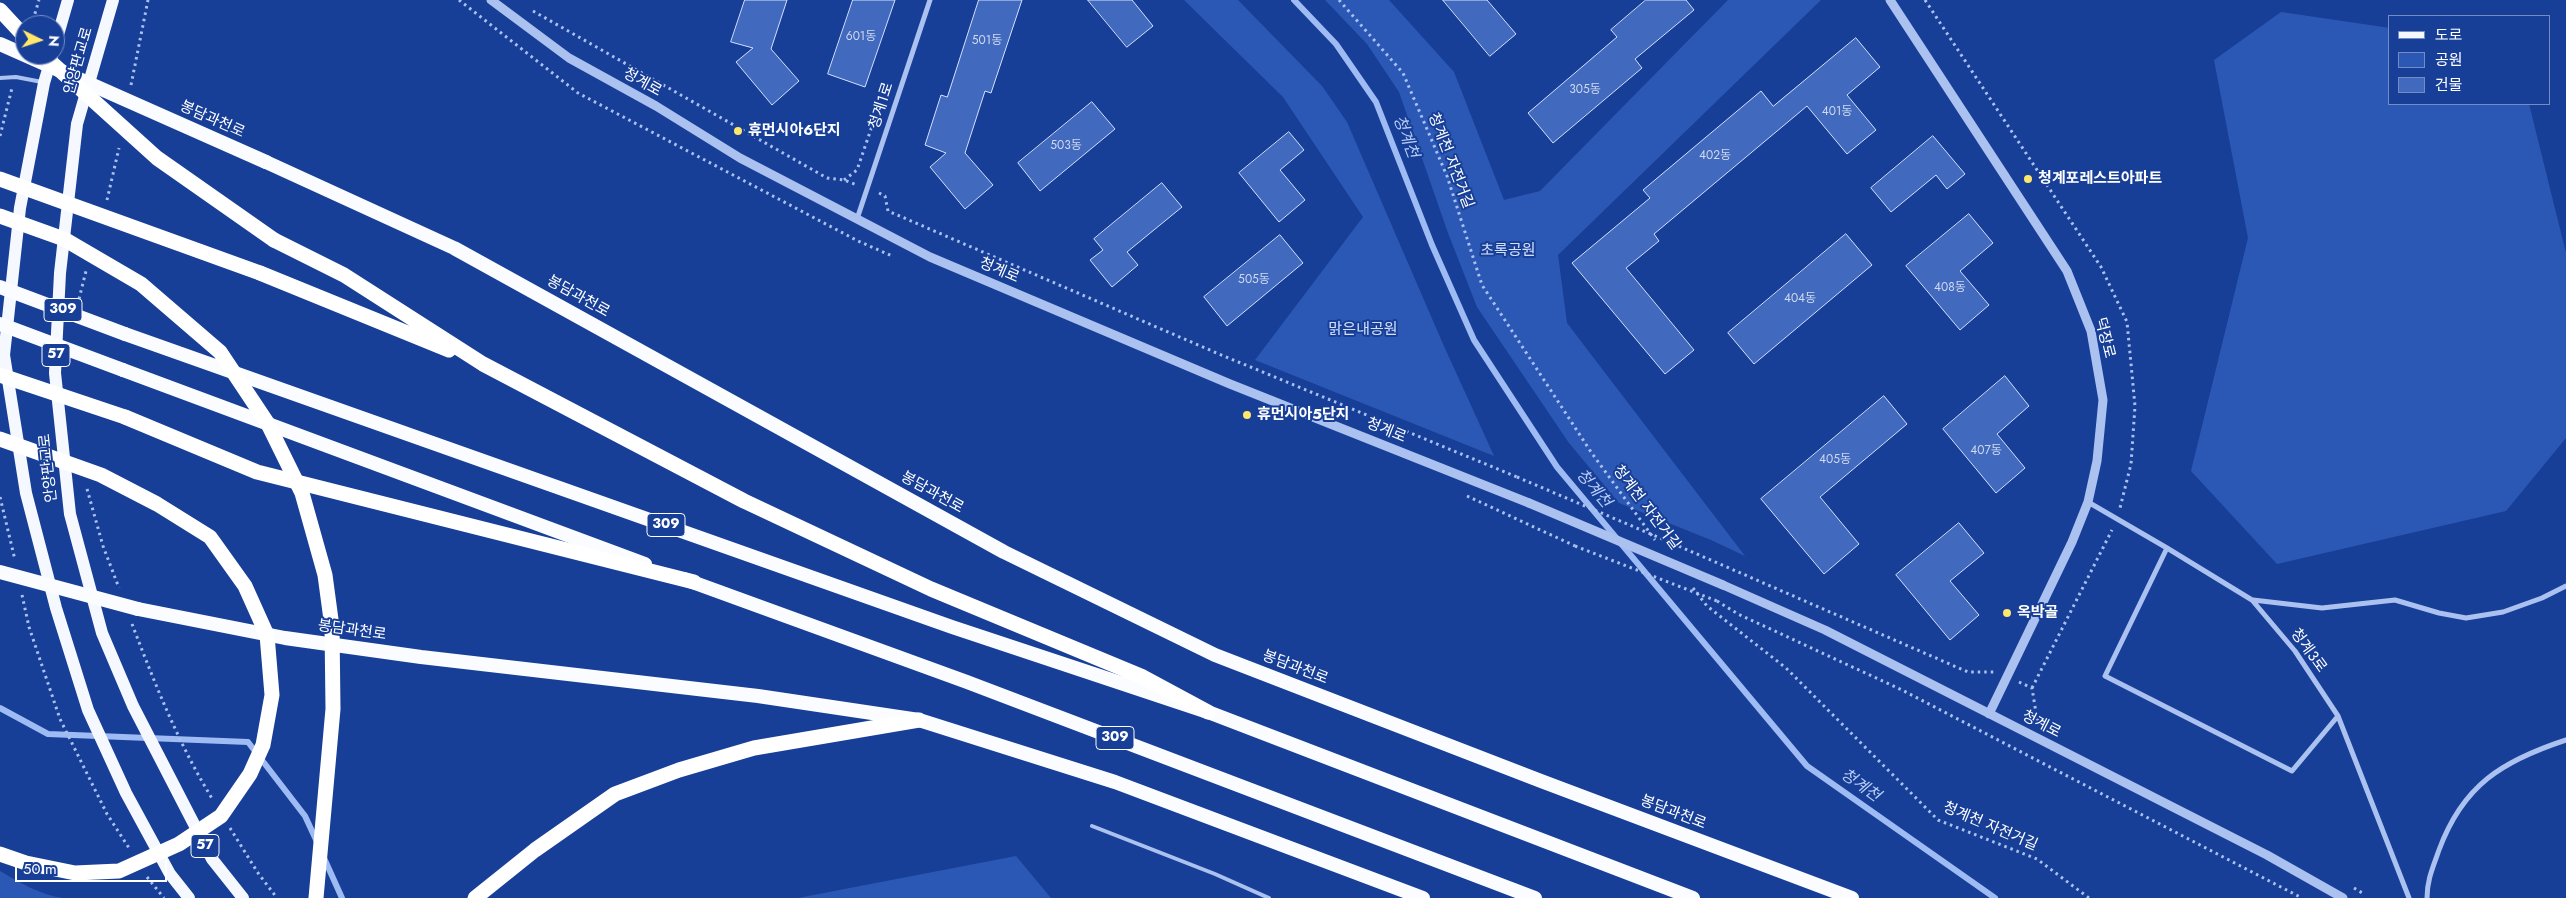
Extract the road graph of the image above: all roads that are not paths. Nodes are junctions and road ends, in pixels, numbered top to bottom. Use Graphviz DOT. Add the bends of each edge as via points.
graph roads {
  1 [pos="68,0"];
  2 [pos="113,0"];
  3 [pos="491,0"];
  4 [pos="930,0"];
  5 [pos="1890,0"];
  6 [pos="0,10"];
  7 [pos="64,15"];
  8 [pos="15,26"];
  9 [pos="0,44"];
  10 [pos="49,65"];
  11 [pos="54,65"];
  12 [pos="0,78"];
  13 [pos="44,83"];
  14 [pos="0,179"];
  15 [pos="0,216"];
  16 [pos="857,220"];
  17 [pos="0,288"];
  18 [pos="0,324"];
  19 [pos="483,364"];
  20 [pos="0,375"];
  21 [pos="0,439"];
  22 [pos="2088,502"];
  23 [pos="2167,548"];
  24 [pos="0,572"];
  25 [pos="694,582"];
  26 [pos="2566,586"];
  27 [pos="2252,600"];
  28 [pos="1208,712"];
  29 [pos="1989,714"];
  30 [pos="2338,716"];
  31 [pos="919,720"];
  32 [pos="2566,740"];
  33 [pos="1092,826"];
  34 [pos="0,854"];
  35 [pos="189,898"];
  36 [pos="243,898"];
  37 [pos="316,898"];
  38 [pos="475,898"];
  39 [pos="1269,898"];
  40 [pos="1422,898"];
  41 [pos="1535,898"];
  42 [pos="1693,898"];
  43 [pos="1852,898"];
  44 [pos="2343,898"];
  45 [pos="2409,898"];
  46 [pos="2427,898"];
  1 -- 7 [label="main road, 안양판교로"];
  2 -- 36 [label="main road, 안양판교로 / 57" via="77,124 60,273 55,373 70,514 102,633 133,706 212,859"];
  3 -- 16 [label="street, 청계로" via="570,58 740,158"];
  4 -- 16 [label="street, 청계1로"];
  5 -- 22 [label="street, 덕장로" via="2067,271 2091,331 2103,400 2097,461"];
  6 -- 8 [label="highway"];
  9 -- 43 [label="highway, 봉담과천로, bridge" via="454,248 1004,552 1215,655"];
  10 -- 13 [label="main road, 안양판교로"];
  11 -- 19 [label="highway, bridge" via="157,158 274,240 344,275"];
  12 -- 13 [label="lane" via="16,77"];
  13 -- 35 [label="main road, 안양판교로" via="20,208 4,355 26,493 56,608 88,710 126,793 170,874"];
  14 -- 19 [label="highway, bridge" via="260,273"];
  15 -- 37 [label="highway, bridge" via="64,238 141,284 220,352 268,424 302,493 325,576 332,627 333,710"];
  16 -- 29 [label="street, 청계로, bridge" via="930,257 1230,384 1529,503 1723,585 1825,630"];
  17 -- 28 [label="highway, 309, bridge" via="952,627"];
  18 -- 25 [label="highway, 309, bridge"];
  19 -- 28 [label="highway" via="744,501 931,589 1144,677"];
  20 -- 25 [label="highway, bridge" via="125,418 256,472"];
  21 -- 34 [label="highway, bridge" via="100,475 157,504 210,537 246,586 267,635 272,695 262,745 250,774 221,816 179,844 119,870 84,873 26,863"];
  22 -- 23 [label="street, 청계3로"];
  22 -- 29 [label="street, 덕장로"];
  23 -- 27 [label="street, 청계3로"];
  23 -- 30 [label="street" via="2105,676 2292,772"];
  24 -- 31 [label="highway, 봉담과천로, bridge" via="138,610 295,640 758,696"];
  25 -- 41 [label="highway, 309"];
  26 -- 27 [label="street" via="2503,612 2466,618 2395,600 2322,608"];
  27 -- 30 [label="street, 청계3로" via="2295,651"];
  28 -- 42 [label="highway, 309"];
  29 -- 44 [label="street, 청계로" via="2267,855"];
  30 -- 45 [label="street, 청계3로"];
  31 -- 38 [label="highway" via="754,748 679,770 615,794 535,850"];
  31 -- 40 [label="highway, 봉담과천로" via="1115,782"];
  32 -- 46 [label="street" via="2498,770 2473,790 2448,824 2427,883"];
  33 -- 39 [label="lane"];
}
